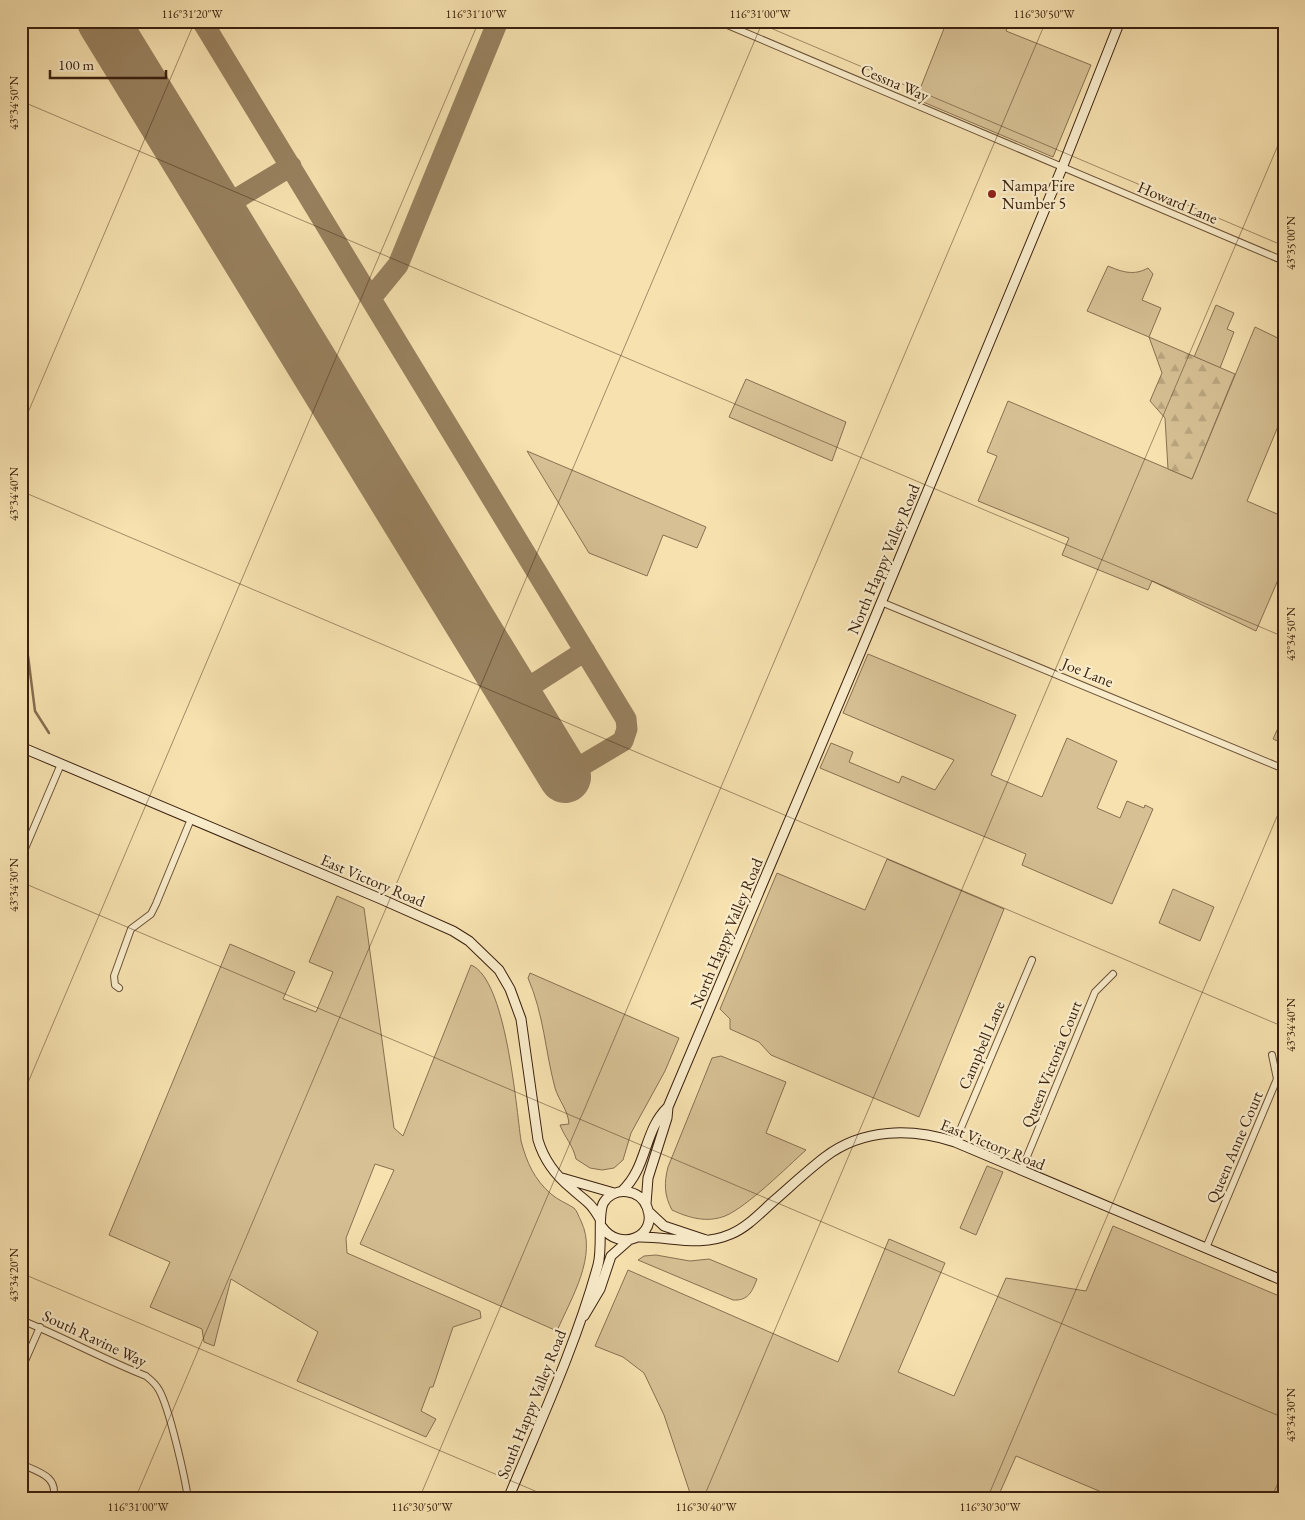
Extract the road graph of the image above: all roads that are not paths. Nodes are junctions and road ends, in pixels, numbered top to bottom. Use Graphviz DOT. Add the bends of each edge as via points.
graph roads {
  1 [pos="718,21"];
  2 [pos="1120,21"];
  3 [pos="1062,168"];
  4 [pos="1284,261"];
  5 [pos="881,602"];
  6 [pos="21,747"];
  7 [pos="61,764"];
  8 [pos="1284,770"];
  9 [pos="191,818"];
  10 [pos="21,858"];
  11 [pos="1032,960"];
  12 [pos="1113,974"];
  13 [pos="119,988"];
  14 [pos="1272,1055"];
  15 [pos="668,1107"];
  16 [pos="955,1142"];
  17 [pos="1022,1171"];
  18 [pos="562,1178"];
  19 [pos="618,1192"];
  20 [pos="647,1207"];
  21 [pos="601,1223"];
  22 [pos="633,1239"];
  23 [pos="706,1240"];
  24 [pos="1206,1248"];
  25 [pos="1284,1281"];
  26 [pos="21,1320"];
  27 [pos="581,1320"];
  28 [pos="40,1327"];
  29 [pos="21,1370"];
  30 [pos="21,1464"];
  31 [pos="53,1499"];
  32 [pos="188,1499"];
  33 [pos="508,1499"];
  1 -- 3 [label="street, Cessna Way"];
  2 -- 3 [label="main road, North Happy Valley Road"];
  3 -- 4 [label="street, Howard Lane"];
  3 -- 5 [label="main road, North Happy Valley Road"];
  5 -- 8 [label="street, Joe Lane"];
  5 -- 15 [label="main road, North Happy Valley Road"];
  6 -- 7 [label="main road, East Victory Road"];
  7 -- 9 [label="main road, East Victory Road"];
  7 -- 10 [label="street"];
  9 -- 13 [label="street" via="151,914 131,929 114,976 115,985"];
  9 -- 18 [label="main road, East Victory Road" via="453,931 484,954 499,970 521,1019 538,1140 543,1157"];
  11 -- 16 [label="street, Campbell Lane"];
  12 -- 17 [label="street, Queen Victoria Court" via="1095,992"];
  14 -- 24 [label="street, Queen Anne Court" via="1277,1079"];
  15 -- 19 [label="main road, North Happy Valley Road" via="654,1126 638,1172"];
  15 -- 20 [label="main road, North Happy Valley Road" via="649,1172"];
  16 -- 17 [label="main road, East Victory Road"];
  16 -- 23 [label="main road, East Victory Road" via="937,1136 899,1132 860,1139 825,1156 732,1234"];
  17 -- 24 [label="main road, East Victory Road"];
  18 -- 19 [label="main road"];
  18 -- 21 [label="main road, East Victory Road" via="571,1189 588,1200"];
  19 -- 20 [label="main road" via="637,1195"];
  19 -- 21 [label="main road" via="602,1204"];
  20 -- 22 [label="main road" via="648,1224"];
  20 -- 23 [label="main road" via="664,1226"];
  21 -- 22 [label="main road" via="613,1238"];
  21 -- 27 [label="main road" via="601,1254"];
  22 -- 23 [label="main road, East Victory Road"];
  22 -- 27 [label="main road" via="620,1245 611,1256 597,1296"];
  24 -- 25 [label="main road, East Victory Road"];
  26 -- 28 [label="street, South Ravine Way"];
  27 -- 33 [label="main road, South Happy Valley Road"];
  28 -- 29 [label="street"];
  28 -- 32 [label="street, South Ravine Way" via="153,1381 166,1408"];
  30 -- 31 [label="street" via="48,1476 55,1489"];
}
